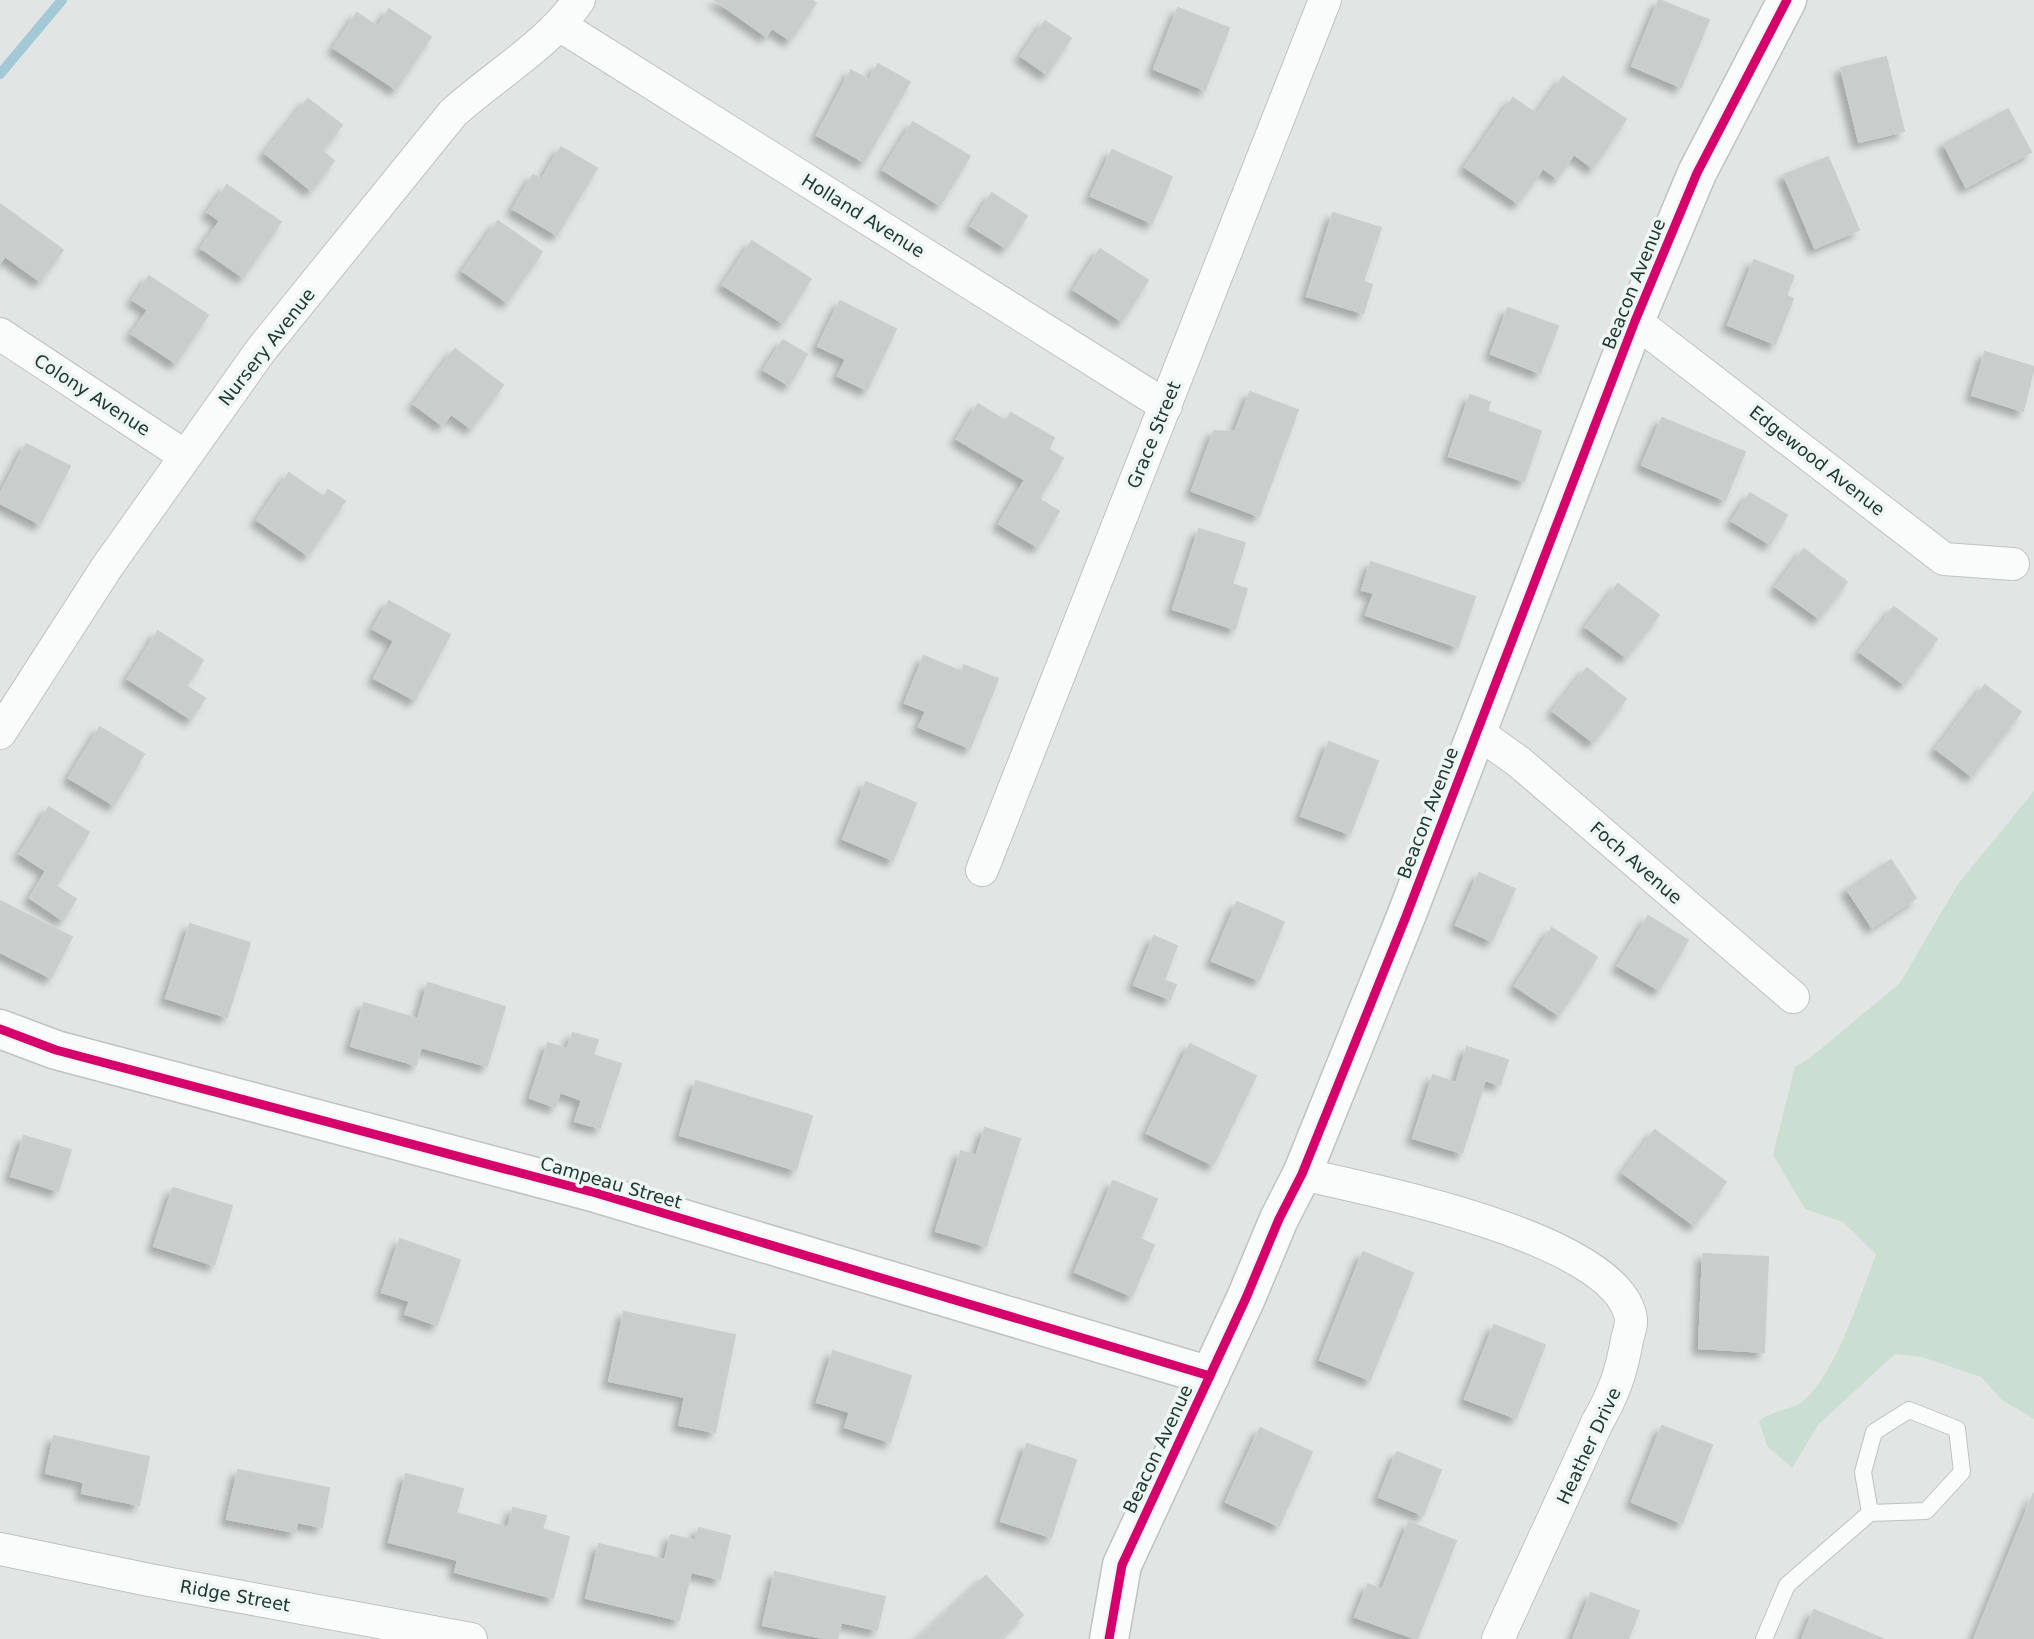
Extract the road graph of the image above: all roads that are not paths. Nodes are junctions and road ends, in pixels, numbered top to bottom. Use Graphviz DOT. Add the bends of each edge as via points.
graph roads {
  1 [pos="579,0"];
  2 [pos="1325,0"];
  3 [pos="1787,0"];
  4 [pos="561,26"];
  5 [pos="1635,321"];
  6 [pos="0,334"];
  7 [pos="1166,406"];
  8 [pos="185,456"];
  9 [pos="2013,564"];
  10 [pos="1476,732"];
  11 [pos="0,733"];
  12 [pos="982,870"];
  13 [pos="1793,997"];
  14 [pos="0,1029"];
  15 [pos="1302,1174"];
  16 [pos="1210,1376"];
  17 [pos="1870,1513"];
  18 [pos="0,1549"];
  19 [pos="471,1639"];
  20 [pos="1109,1639"];
  21 [pos="1498,1639"];
  22 [pos="1764,1639"];
  1 -- 4 [label="street, Nursery Avenue"];
  2 -- 7 [label="street, Grace Street"];
  3 -- 5 [label="street, Beacon Avenue" via="1697,173"];
  4 -- 7 [label="street, Holland Avenue"];
  4 -- 8 [label="street, Nursery Avenue" via="487,82 422,148 261,350"];
  5 -- 9 [label="street, Edgewood Avenue" via="1944,559"];
  5 -- 10 [label="street, Beacon Avenue"];
  6 -- 8 [label="street, Colony Avenue"];
  7 -- 12 [label="street, Grace Street"];
  8 -- 11 [label="street, Nursery Avenue"];
  10 -- 13 [label="street, Foch Avenue" via="1519,762"];
  10 -- 15 [label="street, Beacon Avenue"];
  14 -- 16 [label="street, Campeau Street" via="56,1050 596,1193"];
  15 -- 16 [label="street, Beacon Avenue"];
  15 -- 21 [label="street, Heather Drive" via="1400,1197 1535,1239 1577,1259 1618,1292 1630,1311 1632,1325 1616,1390"];
  16 -- 20 [label="street, Beacon Avenue" via="1122,1565"];
  17 -- 17 [label="lane" via="1926,1511 1962,1472 1957,1429 1909,1409 1874,1432 1863,1472"];
  17 -- 22 [label="lane" via="1787,1585"];
  18 -- 19 [label="street, Ridge Street"];
}
